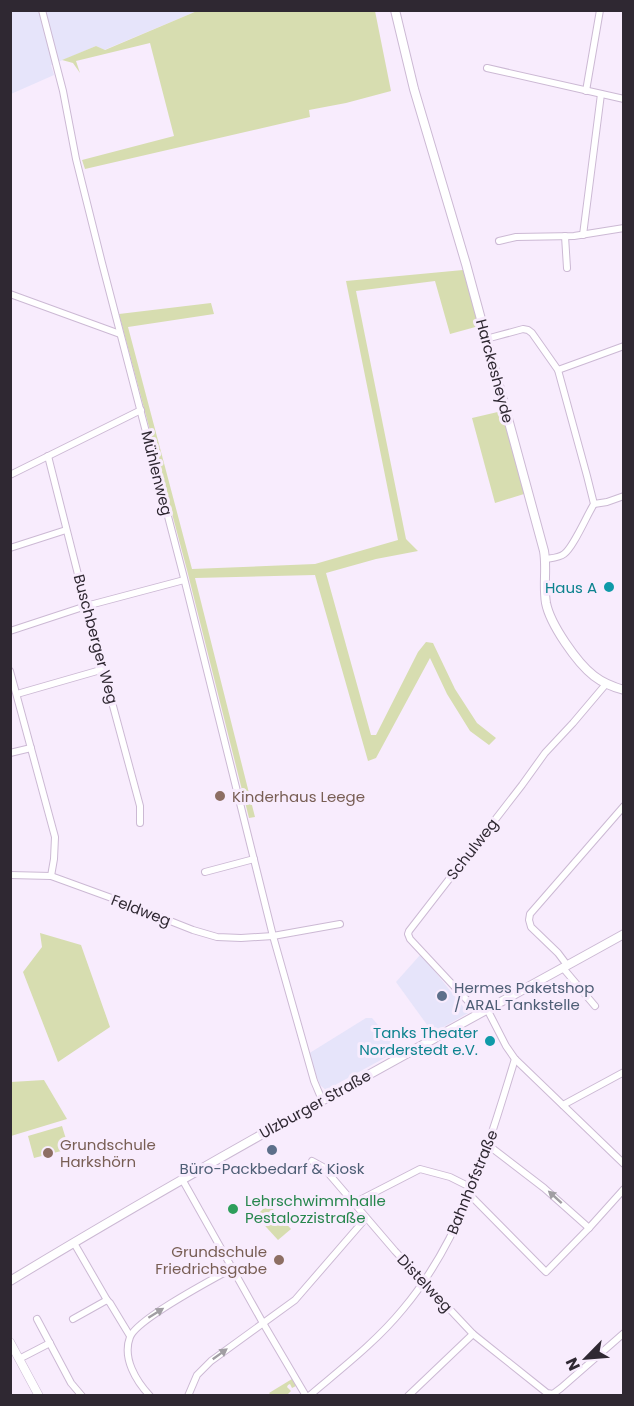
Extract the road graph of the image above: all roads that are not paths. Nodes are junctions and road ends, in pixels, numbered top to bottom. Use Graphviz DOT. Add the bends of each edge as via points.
graph roads {
  1 [pos="42,10"];
  2 [pos="388,10"];
  3 [pos="395,10"];
  4 [pos="600,10"];
  5 [pos="398,24"];
  6 [pos="487,68"];
  7 [pos="586,91"];
  8 [pos="601,94"];
  9 [pos="624,99"];
  10 [pos="624,228"];
  11 [pos="583,235"];
  12 [pos="565,236"];
  13 [pos="499,241"];
  14 [pos="567,268"];
  15 [pos="10,294"];
  16 [pos="120,334"];
  17 [pos="486,339"];
  18 [pos="624,346"];
  19 [pos="558,370"];
  20 [pos="141,410"];
  21 [pos="48,456"];
  22 [pos="10,474"];
  23 [pos="624,496"];
  24 [pos="594,504"];
  25 [pos="66,530"];
  26 [pos="10,548"];
  27 [pos="545,559"];
  28 [pos="184,580"];
  29 [pos="86,606"];
  30 [pos="10,632"];
  31 [pos="104,669"];
  32 [pos="10,671"];
  33 [pos="606,684"];
  34 [pos="624,690"];
  35 [pos="17,694"];
  36 [pos="31,748"];
  37 [pos="10,753"];
  38 [pos="624,806"];
  39 [pos="140,823"];
  40 [pos="254,859"];
  41 [pos="205,872"];
  42 [pos="10,875"];
  43 [pos="51,876"];
  44 [pos="340,924"];
  45 [pos="624,934"];
  46 [pos="273,936"];
  47 [pos="565,967"];
  48 [pos="595,1006"];
  49 [pos="488,1008"];
  50 [pos="479,1013"];
  51 [pos="515,1059"];
  52 [pos="624,1072"];
  53 [pos="322,1100"];
  54 [pos="563,1105"];
  55 [pos="488,1145"];
  56 [pos="312,1161"];
  57 [pos="624,1164"];
  58 [pos="182,1179"];
  59 [pos="472,1188"];
  60 [pos="624,1189"];
  61 [pos="470,1195"];
  62 [pos="354,1203"];
  63 [pos="366,1218"];
  64 [pos="589,1228"];
  65 [pos="74,1243"];
  66 [pos="233,1268"];
  67 [pos="10,1281"];
  68 [pos="424,1281"];
  69 [pos="107,1300"];
  70 [pos="37,1319"];
  71 [pos="73,1319"];
  72 [pos="263,1323"];
  73 [pos="624,1333"];
  74 [pos="473,1334"];
  75 [pos="130,1336"];
  76 [pos="10,1342"];
  77 [pos="50,1342"];
  78 [pos="19,1359"];
  79 [pos="39,1395"];
  80 [pos="82,1395"];
  81 [pos="150,1395"];
  82 [pos="188,1395"];
  83 [pos="307,1395"];
  84 [pos="408,1395"];
  1 -- 16 [label="street, Mühlenweg"];
  2 -- 5 [label="main road, Harckesheyde"];
  3 -- 5 [label="main road, Harckesheyde"];
  4 -- 7 [label="street"];
  5 -- 17 [label="main road, Harckesheyde"];
  6 -- 7 [label="street"];
  7 -- 8 [label="street"];
  8 -- 9 [label="street"];
  8 -- 11 [label="street"];
  10 -- 11 [label="street"];
  11 -- 12 [label="street"];
  12 -- 13 [label="street"];
  12 -- 14 [label="street"];
  15 -- 16 [label="street"];
  16 -- 20 [label="street, Mühlenweg"];
  17 -- 19 [label="street" via="528,330"];
  17 -- 27 [label="main road, Harckesheyde"];
  18 -- 19 [label="street"];
  19 -- 24 [label="street"];
  20 -- 21 [label="street"];
  20 -- 28 [label="street, Mühlenweg"];
  21 -- 22 [label="street"];
  21 -- 25 [label="street, Buschberger Weg"];
  23 -- 24 [label="street"];
  24 -- 27 [label="street" via="565,554"];
  25 -- 26 [label="street"];
  25 -- 29 [label="street, Buschberger Weg"];
  27 -- 33 [label="main road, Harckesheyde" via="546,602 554,624 582,665"];
  28 -- 29 [label="street"];
  28 -- 40 [label="street, Mühlenweg"];
  29 -- 30 [label="street"];
  29 -- 31 [label="street, Buschberger Weg"];
  31 -- 35 [label="street"];
  31 -- 39 [label="street, Buschberger Weg" via="140,806"];
  32 -- 35 [label="street"];
  33 -- 34 [label="main road, Harckesheyde"];
  33 -- 50 [label="street, Schulweg" via="545,753 408,934"];
  35 -- 36 [label="street"];
  36 -- 37 [label="street"];
  36 -- 43 [label="street" via="55,837"];
  38 -- 47 [label="street" via="530,915 531,927 558,952"];
  40 -- 41 [label="street"];
  40 -- 46 [label="street, Mühlenweg"];
  42 -- 43 [label="street, Feldweg"];
  43 -- 46 [label="street, Feldweg" via="217,937"];
  44 -- 46 [label="street"];
  45 -- 47 [label="main road, Ulzburger Straße"];
  46 -- 53 [label="street, Mühlenweg"];
  47 -- 48 [label="street"];
  47 -- 49 [label="main road, Ulzburger Straße"];
  49 -- 50 [label="main road, Ulzburger Straße"];
  49 -- 51 [label="street"];
  50 -- 53 [label="main road, Ulzburger Straße"];
  51 -- 54 [label="street"];
  51 -- 55 [label="street, Bahnhofstraße"];
  52 -- 54 [label="street"];
  53 -- 58 [label="main road, Ulzburger Straße"];
  54 -- 57 [label="street"];
  55 -- 59 [label="street, Bahnhofstraße"];
  64 -- 55 [label="street, one-way"];
  56 -- 62 [label="street, Distelweg" via="323,1167"];
  58 -- 65 [label="main road, Ulzburger Straße"];
  58 -- 66 [label="street"];
  59 -- 61 [label="street, Bahnhofstraße"];
  59 -- 62 [label="street" via="420,1169"];
  60 -- 64 [label="street"];
  61 -- 64 [label="street" via="546,1272"];
  61 -- 68 [label="street, Bahnhofstraße"];
  62 -- 63 [label="street, Distelweg"];
  63 -- 68 [label="street, Distelweg"];
  63 -- 72 [label="street" via="295,1300"];
  65 -- 67 [label="main road, Ulzburger Straße"];
  65 -- 69 [label="street"];
  66 -- 72 [label="street"];
  75 -- 66 [label="street, one-way" via="144,1321"];
  68 -- 74 [label="street, Distelweg"];
  68 -- 83 [label="street, Bahnhofstraße" via="381,1334"];
  69 -- 71 [label="street"];
  69 -- 75 [label="street"];
  70 -- 77 [label="street"];
  82 -- 72 [label="street, one-way" via="197,1374"];
  72 -- 83 [label="street"];
  73 -- 74 [label="street, Distelweg" via="553,1394 541,1390"];
  74 -- 84 [label="street"];
  75 -- 81 [label="street" via="131,1367"];
  76 -- 78 [label="street"];
  77 -- 78 [label="street"];
  77 -- 80 [label="street" via="71,1383"];
  78 -- 79 [label="street"];
}
